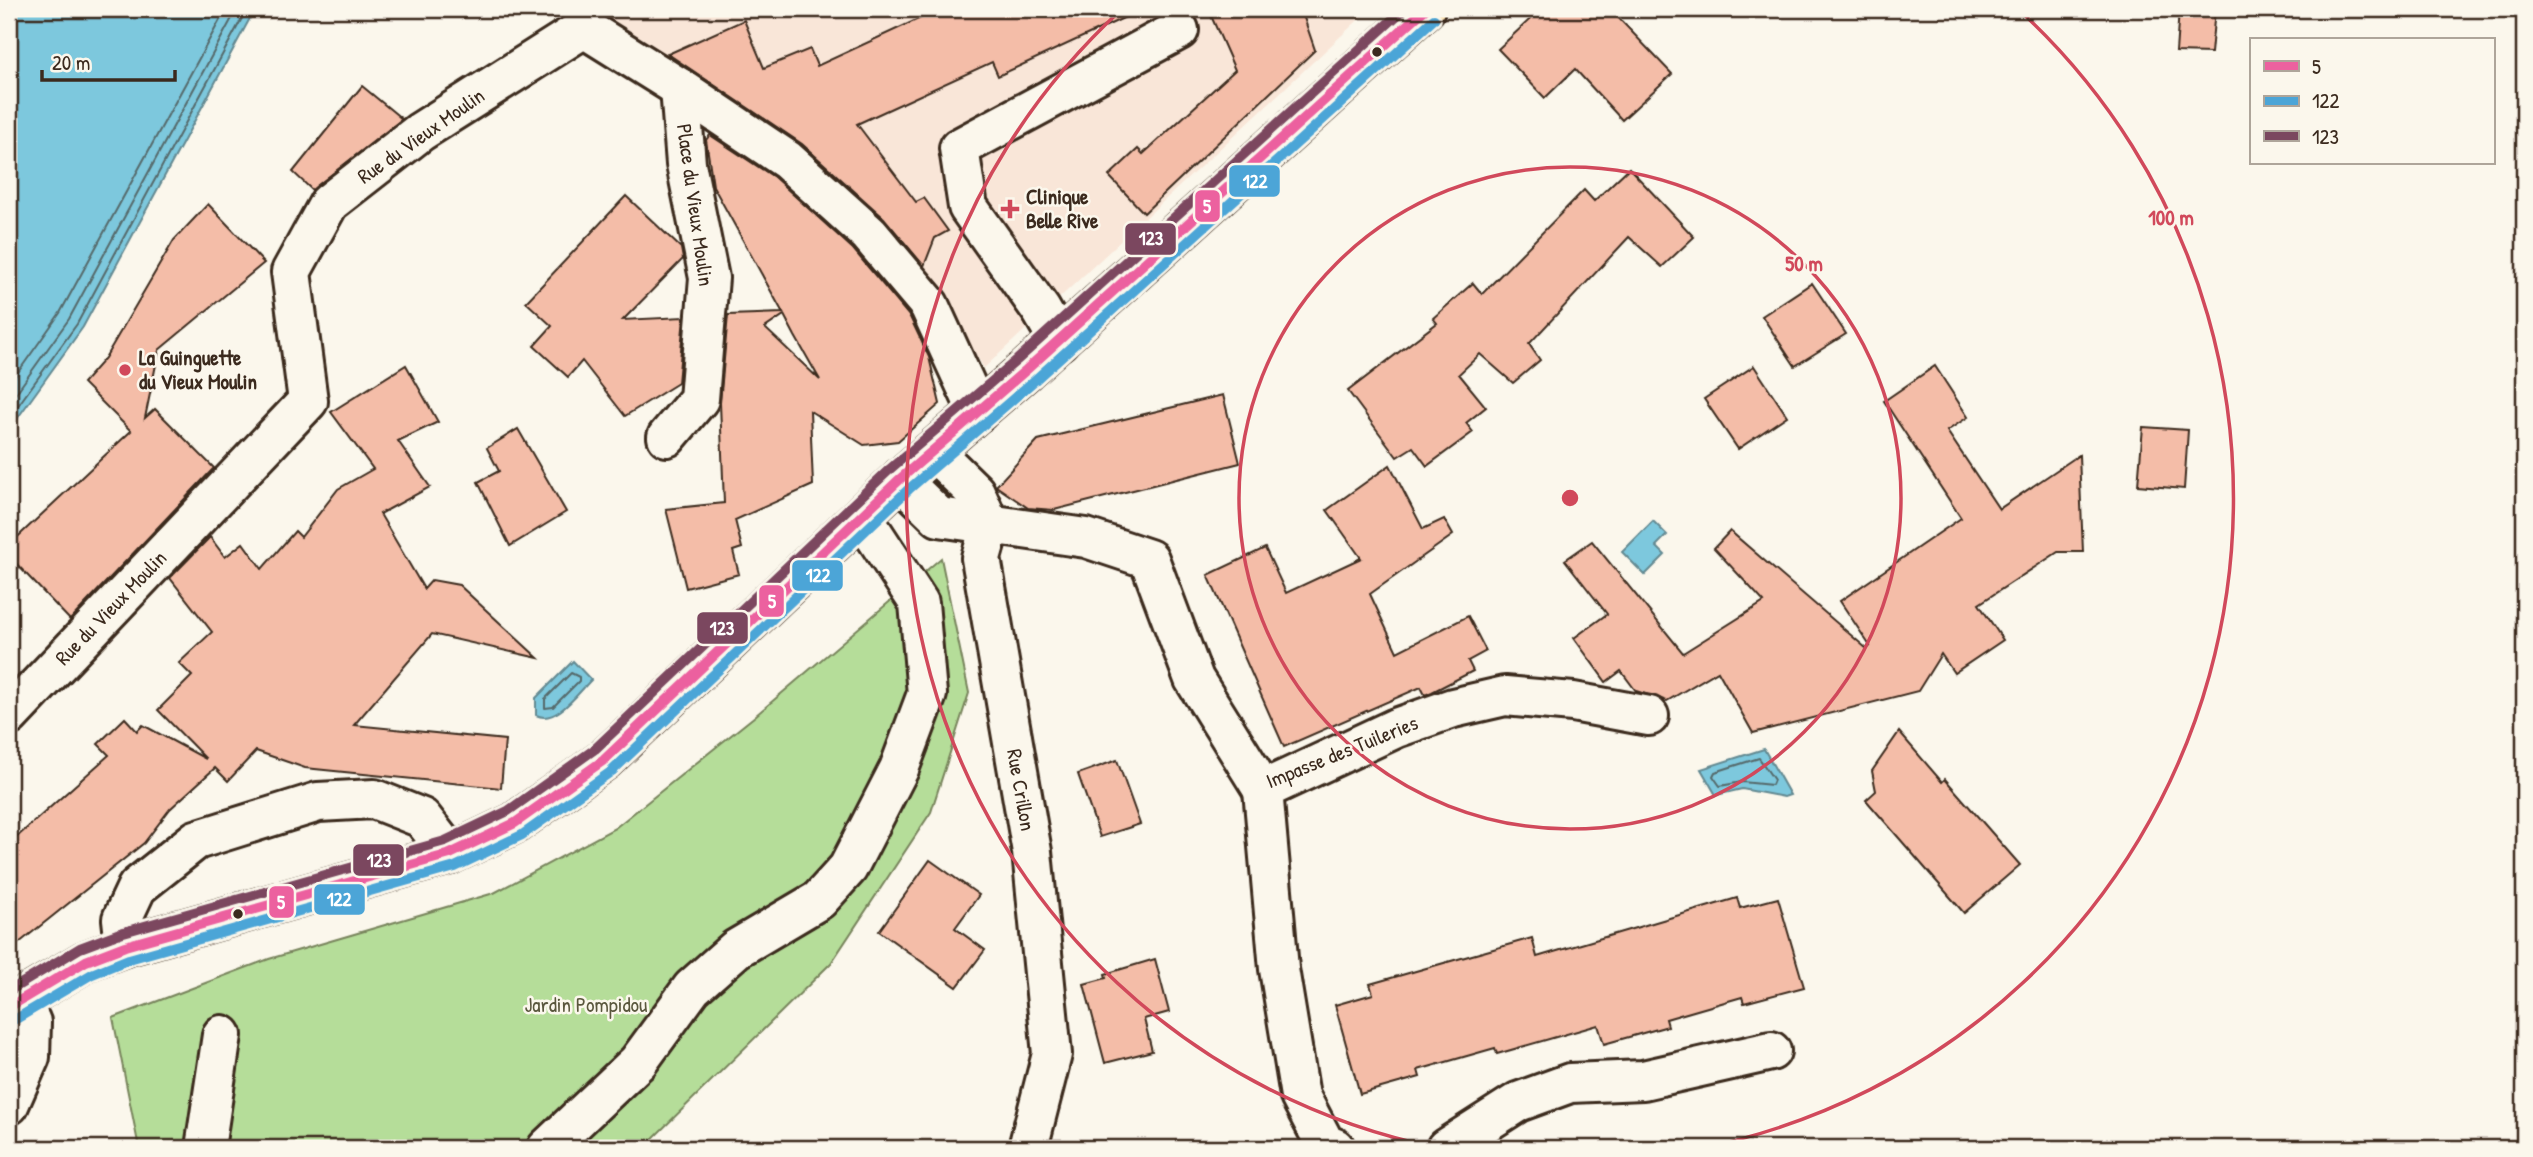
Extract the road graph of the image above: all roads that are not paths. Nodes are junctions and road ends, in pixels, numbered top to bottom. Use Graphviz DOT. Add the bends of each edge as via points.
graph roads {
  1 [pos="1426,9"];
  2 [pos="1179,30"];
  3 [pos="680,88"];
  4 [pos="1059,341"];
  5 [pos="978,412"];
  6 [pos="667,437"];
  7 [pos="933,451"];
  8 [pos="900,479"];
  9 [pos="862,516"];
  10 [pos="990,526"];
  11 [pos="14,710"];
  12 [pos="1649,716"];
  13 [pos="1263,790"];
  14 [pos="450,854"];
  15 [pos="125,946"];
  16 [pos="14,1003"];
  17 [pos="222,1035"];
  18 [pos="1771,1051"];
  19 [pos="9,1105"];
  20 [pos="205,1148"];
  21 [pos="547,1148"];
  22 [pos="1028,1148"];
  23 [pos="1335,1148"];
  24 [pos="1446,1148"];
  1 -- 4 [label="main road"];
  2 -- 4 [label="street" via="959,148 968,207"];
  3 -- 5 [label="street, Rue du Vieux Moulin" via="788,160 869,234 929,305"];
  3 -- 6 [label="street, Place du Vieux Moulin" via="686,164 709,278 699,399"];
  3 -- 11 [label="street, Rue du Vieux Moulin" via="584,28 420,132 329,203 291,272 308,401"];
  4 -- 5 [label="main road"];
  5 -- 7 [label="main road"];
  7 -- 8 [label="main road"];
  7 -- 10 [label="street" via="975,492"];
  8 -- 9 [label="main road"];
  8 -- 10 [label="street, Impasse des Tuileries" via="939,517"];
  9 -- 14 [label="main road" via="604,760 515,823"];
  9 -- 21 [label="street" via="919,603 927,694 899,769 848,868 819,900 736,949 692,988 638,1062"];
  10 -- 13 [label="street, Impasse des Tuileries" via="1086,538 1149,559 1194,679"];
  10 -- 22 [label="street, Rue Crillon" via="981,558 1032,852 1052,1054"];
  12 -- 13 [label="street, Impasse des Tuileries" via="1505,696 1396,728"];
  13 -- 23 [label="street" via="1279,970 1300,1096 1325,1144"];
  14 -- 15 [label="main road"];
  14 -- 15 [label="street" via="422,818 374,799 318,802 196,840 138,887 122,919"];
  15 -- 16 [label="main road" via="86,961"];
  16 -- 19 [label="street" via="31,1022 30,1057"];
  17 -- 20 [label="street"];
  18 -- 24 [label="street" via="1643,1080 1570,1083 1518,1102"];
}
